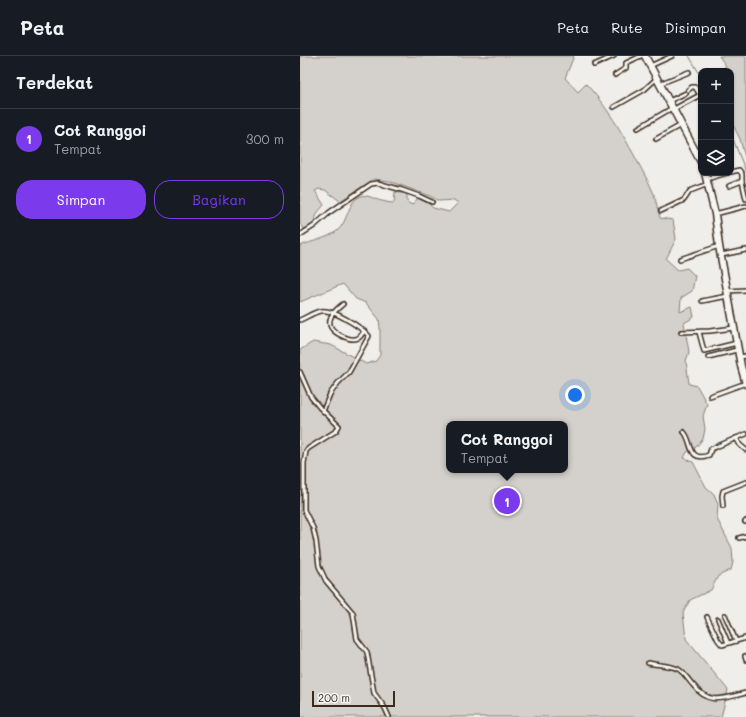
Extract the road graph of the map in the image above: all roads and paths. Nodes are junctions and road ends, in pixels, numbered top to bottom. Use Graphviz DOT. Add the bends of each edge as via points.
graph roads {
  1 [pos="614,56"];
  2 [pos="641,56"];
  3 [pos="645,56"];
  4 [pos="672,56"];
  5 [pos="594,65"];
  6 [pos="650,66"];
  7 [pos="689,72"];
  8 [pos="615,75"];
  9 [pos="658,81"];
  10 [pos="698,92"];
  11 [pos="698,97"];
  12 [pos="669,101"];
  13 [pos="614,106"];
  14 [pos="672,108"];
  15 [pos="681,125"];
  16 [pos="638,128"];
  17 [pos="656,139"];
  18 [pos="698,156"];
  19 [pos="734,171"];
  20 [pos="717,176"];
  21 [pos="707,179"];
  22 [pos="742,182"];
  23 [pos="729,186"];
  24 [pos="746,199"];
  25 [pos="432,202"];
  26 [pos="746,206"];
  27 [pos="661,211"];
  28 [pos="715,214"];
  29 [pos="300,235"];
  30 [pos="719,246"];
  31 [pos="746,250"];
  32 [pos="721,255"];
  33 [pos="680,259"];
  34 [pos="746,290"];
  35 [pos="728,294"];
  36 [pos="702,301"];
  37 [pos="343,304"];
  38 [pos="333,314"];
  39 [pos="300,320"];
  40 [pos="734,328"];
  41 [pos="364,331"];
  42 [pos="681,332"];
  43 [pos="699,332"];
  44 [pos="738,346"];
  45 [pos="743,357"];
  46 [pos="708,358"];
  47 [pos="300,372"];
  48 [pos="746,384"];
  49 [pos="710,396"];
  50 [pos="323,411"];
  51 [pos="684,432"];
  52 [pos="746,434"];
  53 [pos="736,438"];
  54 [pos="746,450"];
  55 [pos="746,482"];
  56 [pos="723,506"];
  57 [pos="746,536"];
  58 [pos="739,538"];
  59 [pos="725,615"];
  60 [pos="707,617"];
  61 [pos="718,619"];
  62 [pos="746,638"];
  63 [pos="736,641"];
  64 [pos="728,643"];
  65 [pos="648,663"];
  66 [pos="746,693"];
  67 [pos="389,717"];
  1 -- 5 [label="street"];
  2 -- 8 [label="street" via="628,61 626,68"];
  3 -- 6 [label="highway"];
  4 -- 6 [label="street"];
  6 -- 9 [label="highway"];
  7 -- 9 [label="street"];
  9 -- 12 [label="highway"];
  9 -- 13 [label="street"];
  10 -- 12 [label="street" via="692,87"];
  11 -- 14 [label="street"];
  12 -- 14 [label="highway"];
  14 -- 15 [label="highway"];
  14 -- 16 [label="street"];
  15 -- 17 [label="street"];
  15 -- 18 [label="highway"];
  19 -- 22 [label="street" via="739,170 742,174"];
  20 -- 21 [label="street"];
  21 -- 27 [label="street" via="690,191 684,200"];
  21 -- 28 [label="highway"];
  22 -- 23 [label="street"];
  22 -- 24 [label="street"];
  25 -- 29 [label="street" via="402,190 378,183 371,184"];
  26 -- 28 [label="street"];
  28 -- 30 [label="highway"];
  30 -- 32 [label="highway"];
  30 -- 33 [label="street"];
  31 -- 32 [label="street"];
  32 -- 35 [label="highway"];
  34 -- 35 [label="street"];
  35 -- 36 [label="street"];
  35 -- 40 [label="highway"];
  37 -- 38 [label="street"];
  38 -- 39 [label="street" via="320,311"];
  38 -- 41 [label="street"];
  38 -- 41 [label="street" via="330,325 338,334 357,339"];
  40 -- 43 [label="street"];
  40 -- 44 [label="highway"];
  41 -- 50 [label="street" via="369,337 349,372 330,394"];
  42 -- 43 [label="street"];
  43 -- 44 [label="street" via="704,352"];
  44 -- 45 [label="highway"];
  44 -- 46 [label="street"];
  45 -- 48 [label="highway"];
  47 -- 50 [label="street" via="311,397"];
  48 -- 49 [label="street"];
  50 -- 67 [label="street" via="339,426 336,431 306,451 303,469 304,510 313,528 320,571 353,613 357,640 367,652 374,693"];
  51 -- 53 [label="street" via="689,438 691,451 702,456 709,455 711,449"];
  52 -- 53 [label="street"];
  53 -- 54 [label="street"];
  55 -- 56 [label="street" via="723,491"];
  57 -- 58 [label="street"];
  59 -- 63 [label="street"];
  60 -- 64 [label="street" via="720,643"];
  61 -- 64 [label="street"];
  62 -- 63 [label="street"];
  63 -- 64 [label="street"];
  65 -- 66 [label="street" via="680,670 709,698"];
}
